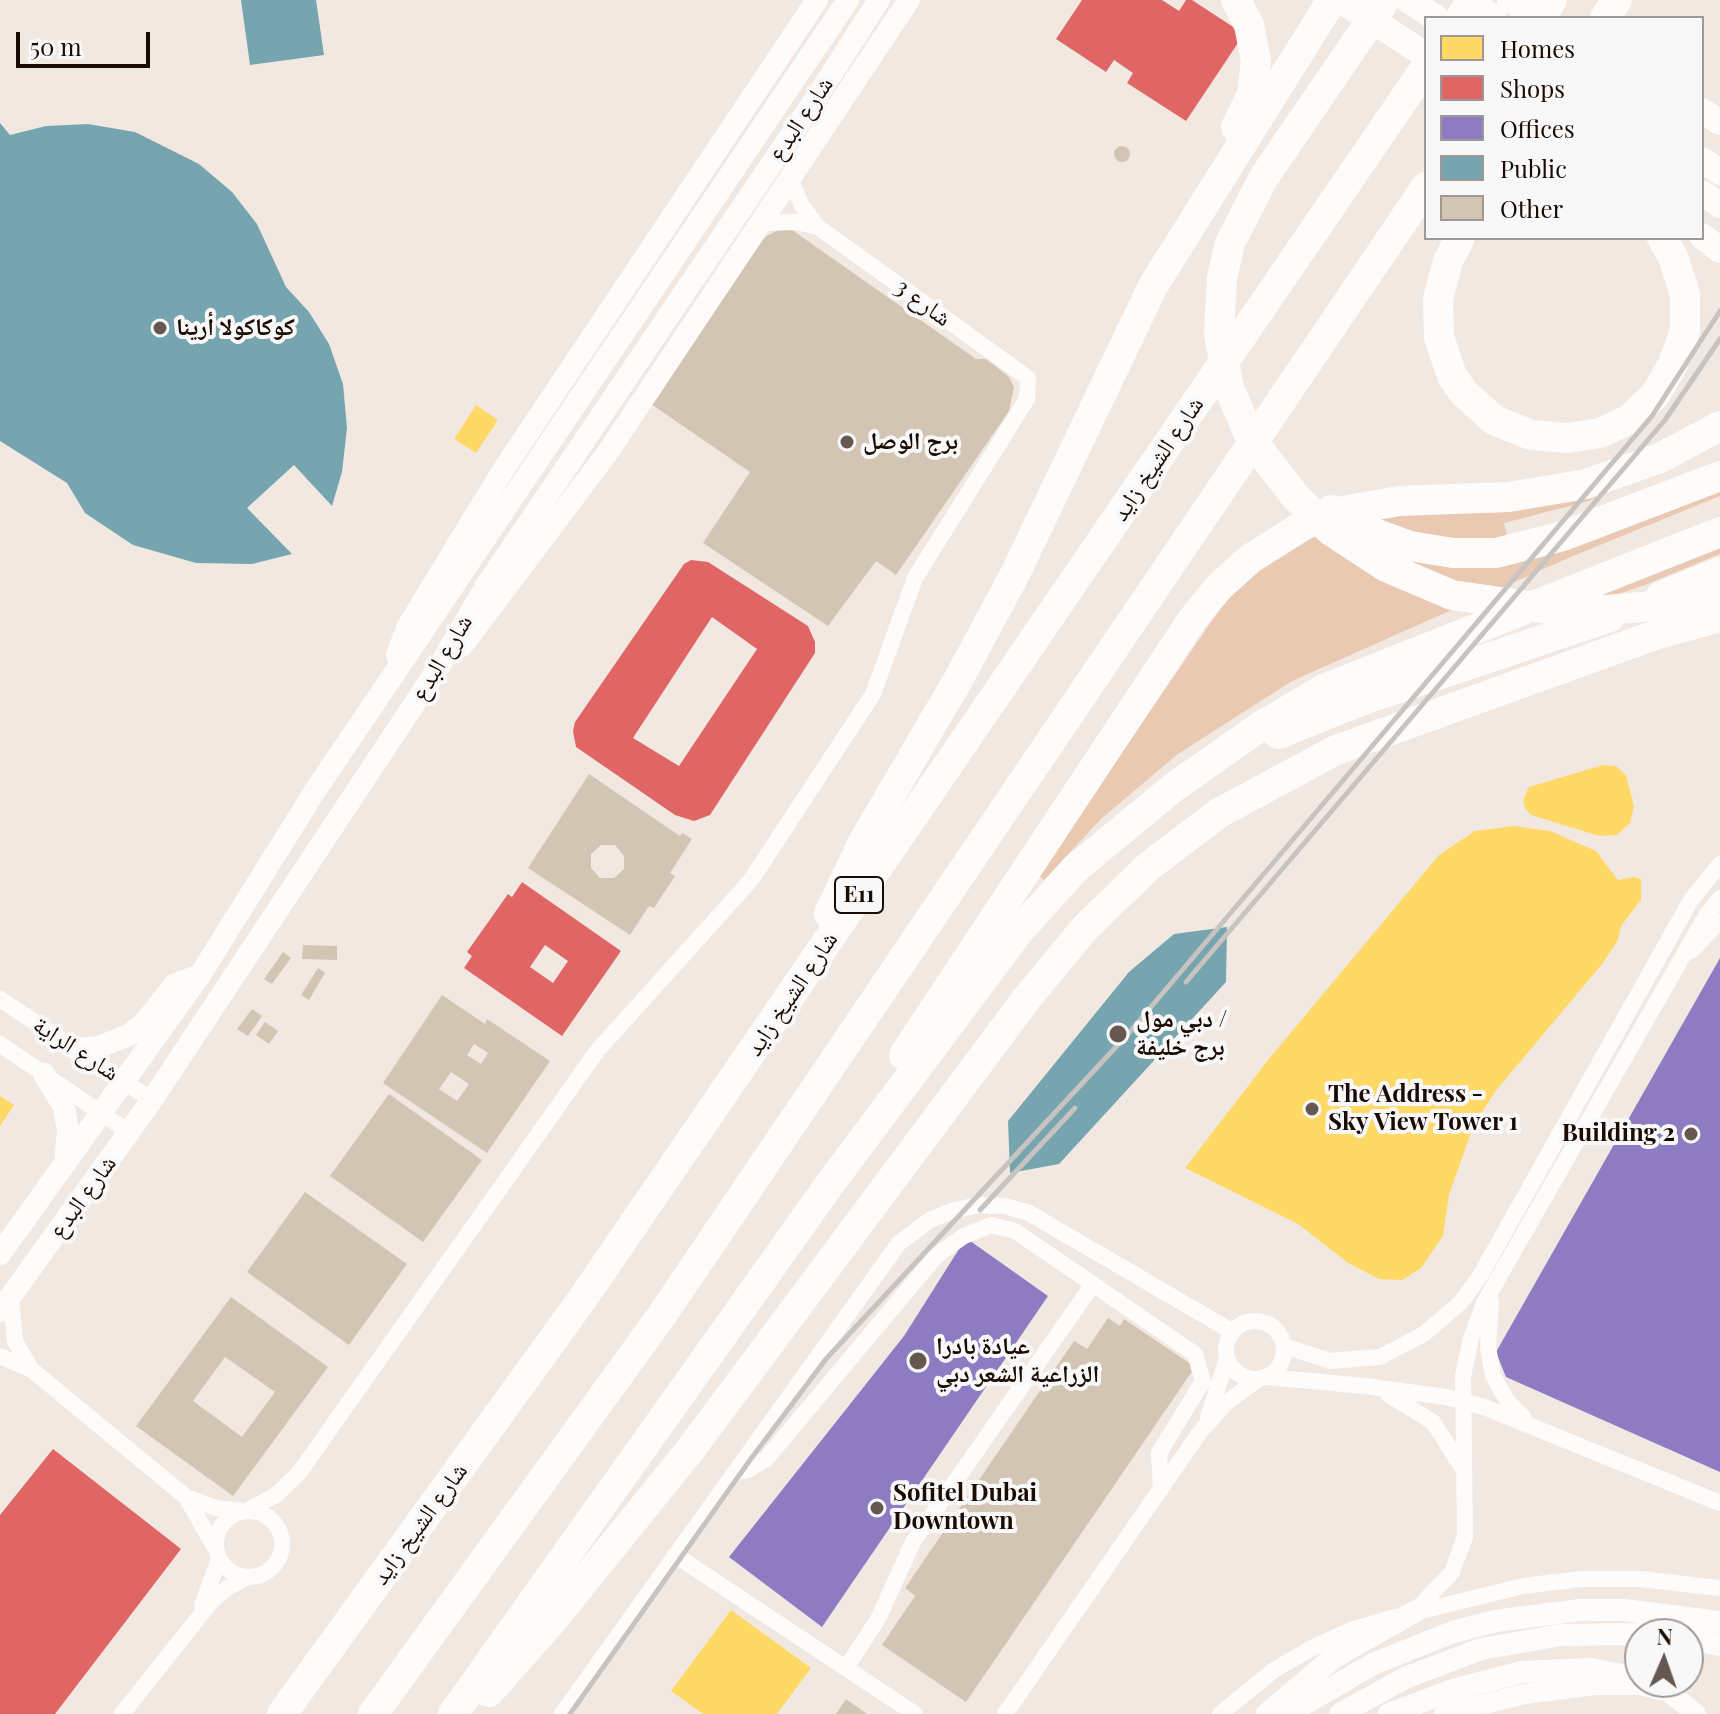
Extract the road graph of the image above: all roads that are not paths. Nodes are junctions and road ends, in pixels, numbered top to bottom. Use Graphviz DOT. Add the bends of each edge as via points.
graph roads {
  1 [pos="817,0"];
  2 [pos="848,0"];
  3 [pos="879,0"];
  4 [pos="909,0"];
  5 [pos="1236,0"];
  6 [pos="1332,0"];
  7 [pos="1340,0"];
  8 [pos="1385,0"];
  9 [pos="1408,0"];
  10 [pos="1471,0"];
  11 [pos="1510,0"];
  12 [pos="1433,16"];
  13 [pos="1491,16"];
  14 [pos="1537,16"];
  15 [pos="1424,54"];
  16 [pos="1424,70"];
  17 [pos="791,181"];
  18 [pos="1424,190"];
  19 [pos="1197,212"];
  20 [pos="763,223"];
  21 [pos="818,227"];
  22 [pos="1704,238"];
  23 [pos="1459,240"];
  24 [pos="1663,240"];
  25 [pos="1720,250"];
  26 [pos="1720,426"];
  27 [pos="1720,468"];
  28 [pos="1720,476"];
  29 [pos="1284,484"];
  30 [pos="1672,493"];
  31 [pos="1720,532"];
  32 [pos="1720,572"];
  33 [pos="1720,600"];
  34 [pos="1720,617"];
  35 [pos="440,665"];
  36 [pos="393,676"];
  37 [pos="1203,768"];
  38 [pos="1720,864"];
  39 [pos="1720,898"];
  40 [pos="1691,900"];
  41 [pos="1714,916"];
  42 [pos="200,975"];
  43 [pos="795,988"];
  44 [pos="0,999"];
  45 [pos="1638,1034"];
  46 [pos="0,1044"];
  47 [pos="1610,1045"];
  48 [pos="76,1049"];
  49 [pos="44,1074"];
  50 [pos="125,1081"];
  51 [pos="152,1100"];
  52 [pos="102,1113"];
  53 [pos="129,1132"];
  54 [pos="64,1166"];
  55 [pos="832,1181"];
  56 [pos="0,1254"];
  57 [pos="1093,1284"];
  58 [pos="1492,1287"];
  59 [pos="5,1304"];
  60 [pos="1233,1332"];
  61 [pos="1284,1346"];
  62 [pos="0,1356"];
  63 [pos="1227,1359"];
  64 [pos="32,1370"];
  65 [pos="1263,1378"];
  66 [pos="1365,1386"];
  67 [pos="1462,1401"];
  68 [pos="1528,1422"];
  69 [pos="1200,1432"];
  70 [pos="1463,1470"];
  71 [pos="734,1473"];
  72 [pos="1161,1489"];
  73 [pos="186,1497"];
  74 [pos="1720,1503"];
  75 [pos="245,1511"];
  76 [pos="217,1554"];
  77 [pos="675,1555"];
  78 [pos="248,1577"];
  79 [pos="1720,1588"];
  80 [pos="1414,1612"];
  81 [pos="1720,1622"];
  82 [pos="191,1628"];
  83 [pos="1624,1634"];
  84 [pos="846,1668"];
  85 [pos="1624,1675"];
  86 [pos="1624,1685"];
  87 [pos="1678,1698"];
  88 [pos="122,1714"];
  89 [pos="282,1714"];
  90 [pos="373,1714"];
  91 [pos="453,1714"];
  92 [pos="469,1714"];
  93 [pos="562,1714"];
  94 [pos="915,1714"];
  95 [pos="1005,1714"];
  96 [pos="1220,1714"];
  97 [pos="1267,1714"];
  98 [pos="1287,1714"];
  99 [pos="1340,1714"];
  100 [pos="1389,1714"];
  101 [pos="1444,1714"];
  102 [pos="1696,1714"];
  1 -- 36 [label="main road" via="505,467 408,626"];
  2 -- 36 [label="main road, شارع البدع"];
  3 -- 35 [label="main road, شارع البدع" via="486,586"];
  4 -- 17 [label="main road"];
  5 -- 19 [label="highway" via="1249,25 1255,78 1246,110 1215,164"];
  6 -- 19 [label="highway"];
  7 -- 15 [label="main road"];
  8 -- 29 [label="highway" via="1245,208 1222,278 1219,334 1224,370 1251,439"];
  9 -- 12 [label="main road"];
  10 -- 13 [label="main road"];
  11 -- 14 [label="main road"];
  16 -- 43 [label="highway, شارع الشيخ زايد / E11"];
  17 -- 20 [label="main road"];
  17 -- 21 [label="street, شارع 3"];
  18 -- 90 [label="highway" via="688,1277"];
  19 -- 43 [label="highway" via="1133,323 988,627 863,842"];
  20 -- 21 [label="street, شارع 3"];
  20 -- 35 [label="main road" via="608,452 475,631"];
  21 -- 75 [label="street, شارع 3" via="1028,378 1027,401 915,578 873,694 769,853 730,906 597,1051 299,1473 276,1495"];
  22 -- 25 [label="main road"];
  23 -- 24 [label="highway" via="1438,299 1443,356 1464,393 1494,420 1531,435 1567,438 1616,427 1637,414 1672,366 1685,331 1681,275"];
  26 -- 55 [label="highway" via="1636,468 1561,490 1399,501 1343,511 1295,530 1250,559 1186,629 969,952 848,1141"];
  27 -- 30 [label="highway"];
  28 -- 30 [label="highway"];
  29 -- 30 [label="highway" via="1389,540 1453,553 1518,549"];
  29 -- 33 [label="highway" via="1318,520 1365,555 1452,595 1555,610"];
  31 -- 37 [label="highway" via="1334,684 1261,726"];
  32 -- 37 [label="highway" via="1563,635 1337,709"];
  34 -- 92 [label="highway" via="1419,718 1309,762 1219,813 1149,866 1085,928 998,1035 690,1450"];
  35 -- 51 [label="main road, شارع البدع"];
  36 -- 42 [label="main road, شارع البدع"];
  37 -- 55 [label="highway" via="1107,839 1047,899"];
  38 -- 40 [label="street"];
  39 -- 41 [label="street"];
  40 -- 41 [label="street"];
  40 -- 47 [label="street"];
  41 -- 45 [label="street" via="1683,956"];
  42 -- 48 [label="main road" via="175,984 129,1035"];
  42 -- 50 [label="main road, شارع البدع"];
  43 -- 89 [label="highway, شارع الشيخ زايد / E11" via="583,1298"];
  44 -- 48 [label="street, شارع الراية"];
  45 -- 47 [label="street"];
  45 -- 58 [label="street"];
  46 -- 49 [label="street, شارع الراية"];
  47 -- 61 [label="street" via="1480,1276 1450,1314 1403,1347 1364,1360 1322,1359"];
  48 -- 50 [label="street, شارع الراية"];
  49 -- 52 [label="street, شارع الراية"];
  49 -- 54 [label="main road" via="59,1095 67,1120"];
  50 -- 51 [label="street, شارع الراية"];
  50 -- 52 [label="main road, شارع البدع"];
  51 -- 53 [label="main road, شارع البدع"];
  52 -- 53 [label="street, شارع الراية"];
  52 -- 54 [label="main road, شارع البدع"];
  53 -- 59 [label="main road, شارع البدع"];
  54 -- 56 [label="main road, شارع البدع"];
  55 -- 91 [label="highway"];
  57 -- 71 [label="street" via="1015,1231 979,1228 927,1265 766,1459"];
  57 -- 72 [label="street" via="1188,1348 1200,1362 1200,1390 1159,1453"];
  57 -- 84 [label="street" via="913,1542 878,1619"];
  58 -- 67 [label="street" via="1471,1338"];
  58 -- 68 [label="street" via="1489,1362 1498,1388"];
  59 -- 64 [label="street" via="15,1341"];
  60 -- 61 [label="street" via="1259,1321 1276,1329"];
  60 -- 63 [label="street"];
  60 -- 71 [label="street" via="1029,1213 1005,1206 954,1210 899,1243"];
  61 -- 65 [label="street" via="1284,1358"];
  62 -- 64 [label="street"];
  63 -- 65 [label="street" via="1239,1374"];
  63 -- 69 [label="street"];
  64 -- 73 [label="street"];
  65 -- 66 [label="street"];
  65 -- 69 [label="street" via="1226,1403"];
  66 -- 67 [label="street"];
  66 -- 70 [label="street" via="1401,1400 1433,1422"];
  67 -- 68 [label="street"];
  67 -- 70 [label="street"];
  68 -- 74 [label="street"];
  69 -- 72 [label="street"];
  70 -- 80 [label="street" via="1467,1518 1460,1555 1442,1587"];
  71 -- 77 [label="street"];
  72 -- 95 [label="street"];
  73 -- 75 [label="street"];
  73 -- 76 [label="street"];
  75 -- 76 [label="street" via="221,1525"];
  75 -- 78 [label="street" via="273,1520 283,1544 273,1568"];
  76 -- 78 [label="street" via="231,1572"];
  76 -- 82 [label="street" via="212,1584"];
  77 -- 84 [label="street"];
  77 -- 93 [label="street"];
  78 -- 82 [label="street" via="215,1597"];
  79 -- 80 [label="street" via="1581,1579 1523,1586"];
  80 -- 96 [label="street" via="1312,1648 1274,1670"];
  80 -- 97 [label="main road" via="1333,1658"];
  81 -- 98 [label="main road" via="1624,1610 1552,1612 1495,1621 1373,1664"];
  82 -- 88 [label="street"];
  83 -- 99 [label="main road" via="1561,1635 1481,1649 1405,1678"];
  84 -- 94 [label="street"];
  85 -- 100 [label="main road" via="1590,1669 1522,1672"];
  86 -- 101 [label="street" via="1525,1694"];
  87 -- 102 [label="street"];
}
